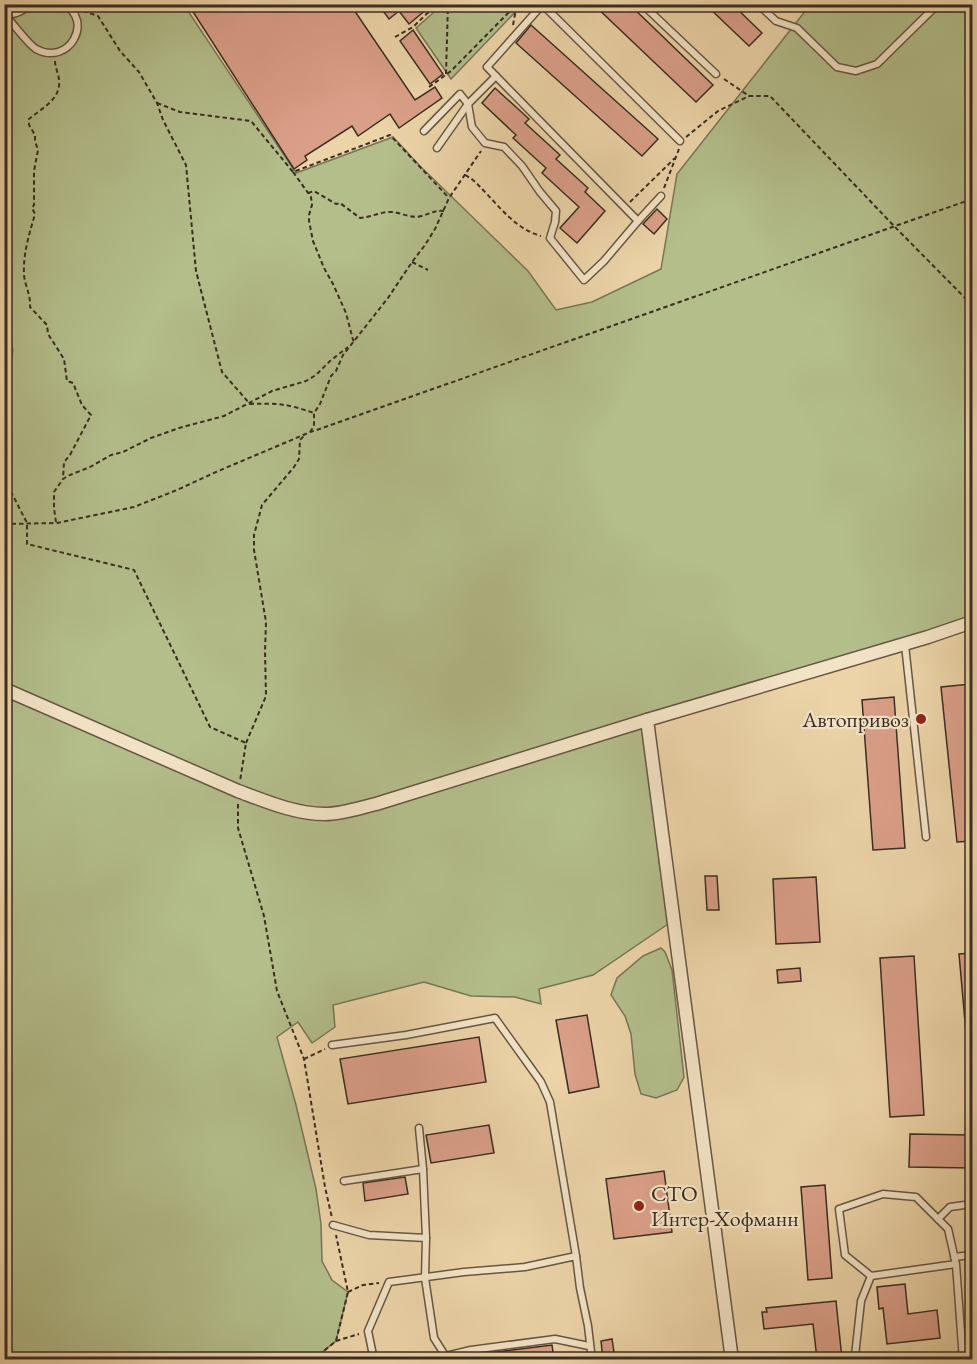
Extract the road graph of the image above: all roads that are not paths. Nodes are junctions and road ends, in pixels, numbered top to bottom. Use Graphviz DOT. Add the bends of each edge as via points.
graph roads {
  1 [pos="35,4"];
  2 [pos="642,4"];
  3 [pos="758,4"];
  4 [pos="934,4"];
  5 [pos="64,5"];
  6 [pos="543,5"];
  7 [pos="4,13"];
  8 [pos="716,74"];
  9 [pos="496,76"];
  10 [pos="468,104"];
  11 [pos="424,130"];
  12 [pos="680,141"];
  13 [pos="437,148"];
  14 [pos="661,196"];
  15 [pos="638,221"];
  16 [pos="972,622"];
  17 [pos="904,644"];
  18 [pos="4,689"];
  19 [pos="647,720"];
  20 [pos="926,837"];
  21 [pos="332,1045"];
  22 [pos="420,1128"];
  23 [pos="423,1168"];
  24 [pos="344,1181"];
  25 [pos="972,1204"];
  26 [pos="938,1219"];
  27 [pos="333,1225"];
  28 [pos="426,1238"];
  29 [pos="972,1255"];
  30 [pos="576,1256"];
  31 [pos="954,1257"];
  32 [pos="956,1264"];
  33 [pos="871,1276"];
  34 [pos="425,1278"];
  35 [pos="589,1346"];
  36 [pos="855,1356"];
  37 [pos="447,1358"];
  38 [pos="374,1359"];
  39 [pos="592,1359"];
  40 [pos="732,1359"];
  41 [pos="963,1359"];
  1 -- 7 [label="lane" via="13,14"];
  2 -- 8 [label="lane"];
  3 -- 4 [label="lane" via="776,21 797,28 837,67 856,71 877,64"];
  5 -- 7 [label="lane" via="77,23 75,39 66,49 52,52 33,47"];
  6 -- 9 [label="lane" via="487,67"];
  6 -- 12 [label="lane"];
  9 -- 10 [label="lane"];
  9 -- 15 [label="lane"];
  10 -- 11 [label="lane" via="460,94"];
  10 -- 13 [label="lane"];
  10 -- 15 [label="lane" via="472,127 485,143 504,147 556,211 550,238 584,280"];
  14 -- 15 [label="lane"];
  16 -- 17 [label="street"];
  17 -- 19 [label="street"];
  17 -- 20 [label="lane"];
  18 -- 19 [label="street" via="238,791 324,814 376,804"];
  19 -- 40 [label="street"];
  21 -- 30 [label="lane" via="495,1018 541,1082 550,1102"];
  22 -- 23 [label="lane"];
  23 -- 24 [label="lane"];
  23 -- 28 [label="lane"];
  25 -- 26 [label="lane" via="950,1207"];
  26 -- 31 [label="lane" via="948,1229"];
  26 -- 33 [label="lane" via="916,1197 883,1194 839,1209 845,1255"];
  27 -- 28 [label="lane" via="369,1235"];
  28 -- 34 [label="lane"];
  29 -- 31 [label="lane"];
  30 -- 34 [label="lane" via="525,1267"];
  30 -- 35 [label="lane"];
  31 -- 32 [label="lane"];
  32 -- 33 [label="lane"];
  32 -- 41 [label="lane"];
  33 -- 36 [label="lane" via="861,1301"];
  34 -- 37 [label="lane" via="434,1338"];
  34 -- 38 [label="lane" via="389,1282 368,1331"];
  35 -- 37 [label="lane" via="555,1339 471,1350"];
  35 -- 39 [label="lane"];
}
